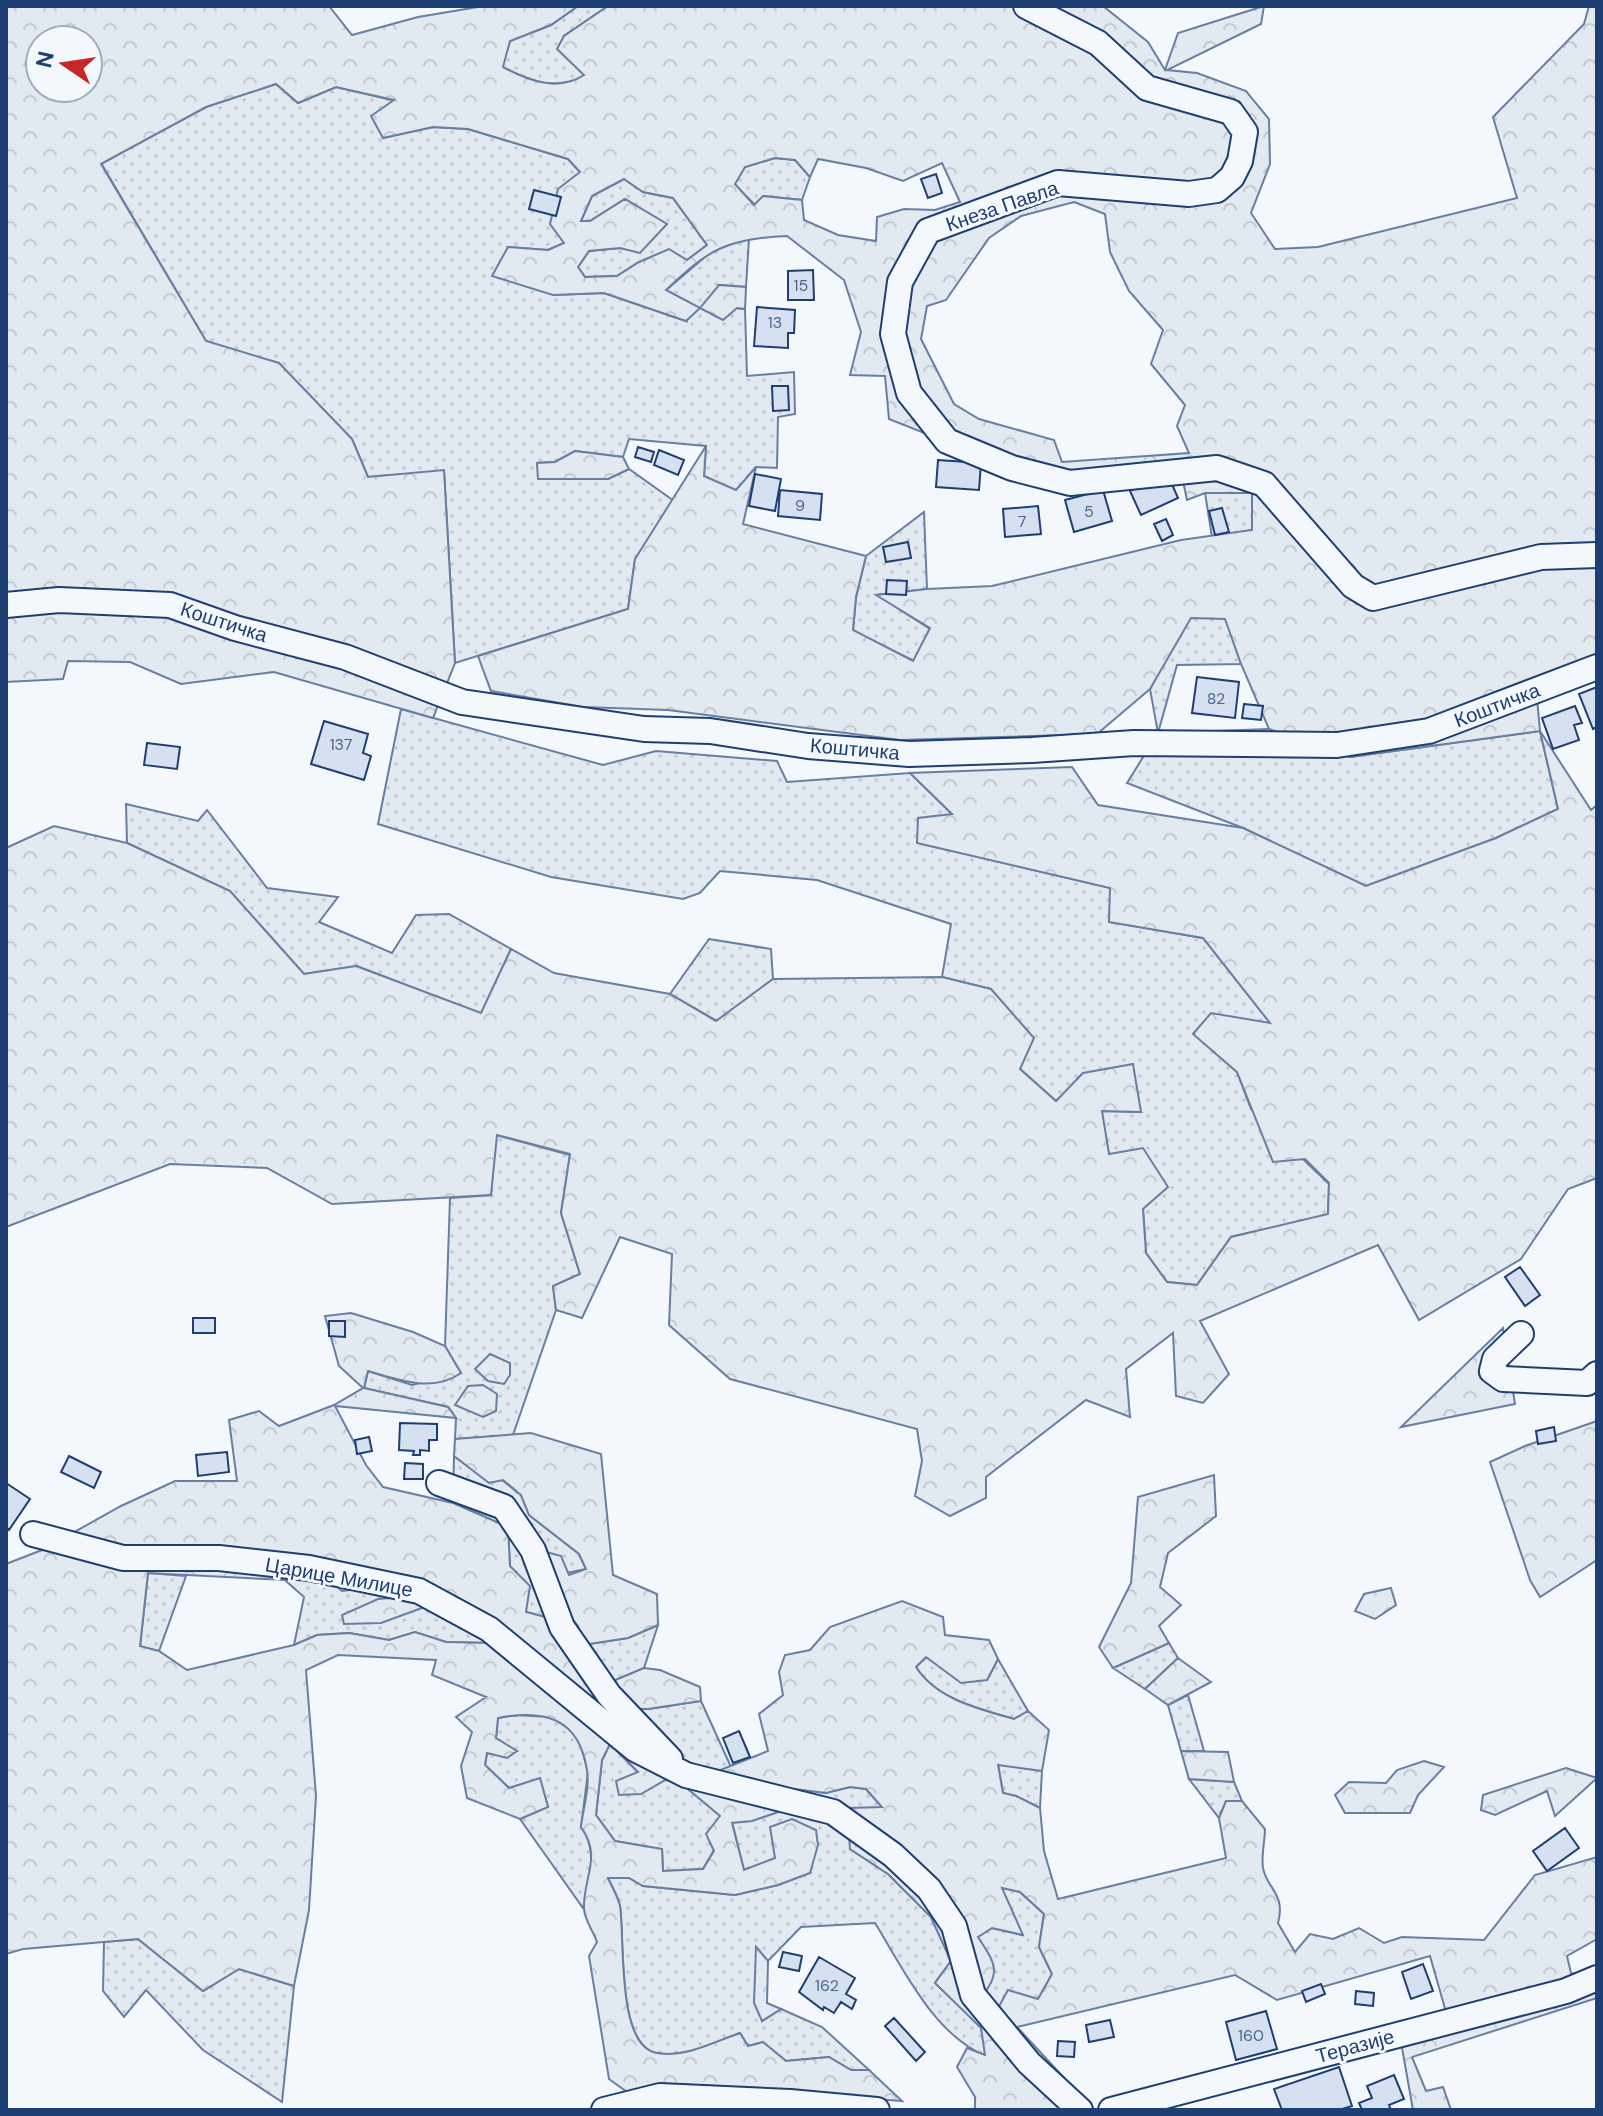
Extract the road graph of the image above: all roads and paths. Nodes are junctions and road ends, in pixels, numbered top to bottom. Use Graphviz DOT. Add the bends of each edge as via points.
graph roads {
  1 [pos="1026,6"];
  2 [pos="1597,555"];
  3 [pos="6,605"];
  4 [pos="1597,667"];
  5 [pos="1521,1334"];
  6 [pos="1597,1374"];
  7 [pos="439,1483"];
  8 [pos="33,1534"];
  9 [pos="686,1775"];
  10 [pos="1597,1978"];
  11 [pos="615,2109"];
  12 [pos="877,2110"];
  13 [pos="1080,2110"];
  14 [pos="1111,2110"];
  1 -- 2 [label="street, Кнеза Павла" via="1098,43 1147,88 1231,112 1245,132 1240,161 1217,190 1189,194 1058,183 928,231 900,282 893,334 909,393 947,441 1012,468 1070,483 1217,468 1264,484 1353,586 1373,598 1541,557"];
  3 -- 4 [label="street, Коштичка" via="59,600 170,605 345,657 462,702 644,729 710,731 909,754 1134,743 1337,745 1429,731"];
  5 -- 6 [label="street" via="1495,1359 1492,1371 1503,1379 1587,1383"];
  7 -- 9 [label="street" via="504,1507 533,1550 562,1627 609,1695"];
  8 -- 9 [label="street, Царице Милице" via="123,1558 309,1568 419,1591 489,1629 635,1749"];
  9 -- 13 [label="street, Царице Милице" via="833,1812 893,1855 929,1889 954,1926 973,1995 1029,2063"];
  10 -- 14 [label="street, Теразије" via="1566,1991"];
  11 -- 12 [label="street" via="660,2096"];
}
